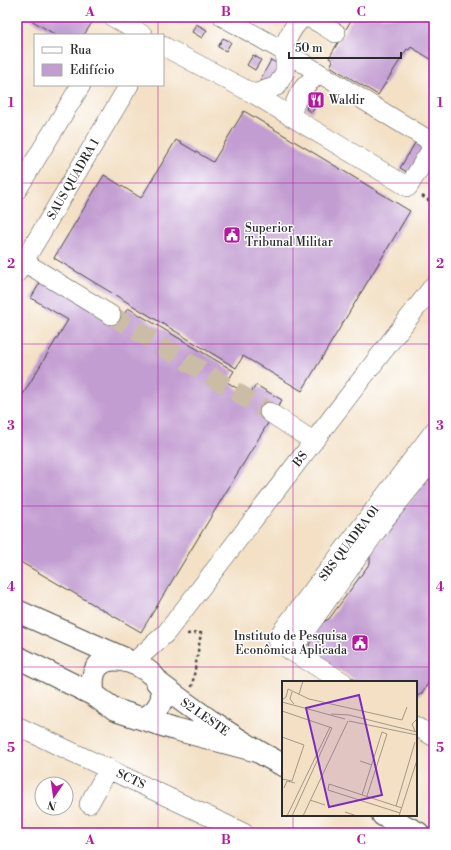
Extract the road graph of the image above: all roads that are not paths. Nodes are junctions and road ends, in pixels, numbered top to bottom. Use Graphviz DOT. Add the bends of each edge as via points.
graph roads {
  1 [pos="232,19"];
  2 [pos="114,24"];
  3 [pos="336,33"];
  4 [pos="140,34"];
  5 [pos="164,47"];
  6 [pos="283,51"];
  7 [pos="320,74"];
  8 [pos="80,86"];
  9 [pos="127,86"];
  10 [pos="254,94"];
  11 [pos="291,117"];
  12 [pos="17,190"];
  13 [pos="19,268"];
  14 [pos="434,285"];
  15 [pos="111,315"];
  16 [pos="269,412"];
  17 [pos="434,431"];
  18 [pos="313,442"];
  19 [pos="434,458"];
  20 [pos="17,611"];
  21 [pos="292,651"];
  22 [pos="17,657"];
  23 [pos="141,669"];
  24 [pos="341,681"];
  25 [pos="94,696"];
  26 [pos="143,719"];
  27 [pos="17,726"];
  28 [pos="417,727"];
  29 [pos="434,737"];
  30 [pos="254,750"];
  31 [pos="282,764"];
  32 [pos="109,768"];
  33 [pos="89,804"];
  34 [pos="385,816"];
  35 [pos="244,833"];
  36 [pos="418,833"];
  1 -- 6 [label="street"];
  2 -- 4 [label="street"];
  3 -- 6 [label="street" via="308,18 301,19 294,26"];
  5 -- 10 [label="street"];
  6 -- 7 [label="street"];
  6 -- 10 [label="street" via="285,72 277,86"];
  7 -- 11 [label="street" via="303,88 296,98"];
  7 -- 11 [label="street" via="426,139 430,144 431,150 408,187"];
  8 -- 12 [label="street"];
  9 -- 13 [label="street, SAUS QUADRA 1"];
  10 -- 11 [label="street"];
  13 -- 15 [label="street"];
  14 -- 18 [label="street, BS"];
  16 -- 18 [label="street"];
  17 -- 21 [label="street, SBS QUADRA 01" via="277,637 277,641"];
  18 -- 23 [label="street, BS" via="173,633"];
  19 -- 21 [label="street, SBS QUADRA 01" via="384,520"];
  20 -- 23 [label="main road, S2 LESTE"];
  21 -- 24 [label="street, SBS QUADRA 01"];
  22 -- 25 [label="main road"];
  23 -- 25 [label="main road" via="111,660 98,667 92,685"];
  23 -- 26 [label="main road" via="162,696 159,707"];
  23 -- 30 [label="main road, S2 LESTE"];
  25 -- 26 [label="main road" via="115,710"];
  26 -- 30 [label="main road, S2 LESTE"];
  27 -- 32 [label="street, SCTS"];
  28 -- 29 [label="street"];
  30 -- 31 [label="main road, S2 LESTE"];
  32 -- 33 [label="street"];
  32 -- 35 [label="street, SCTS"];
  34 -- 36 [label="main road"];
}
